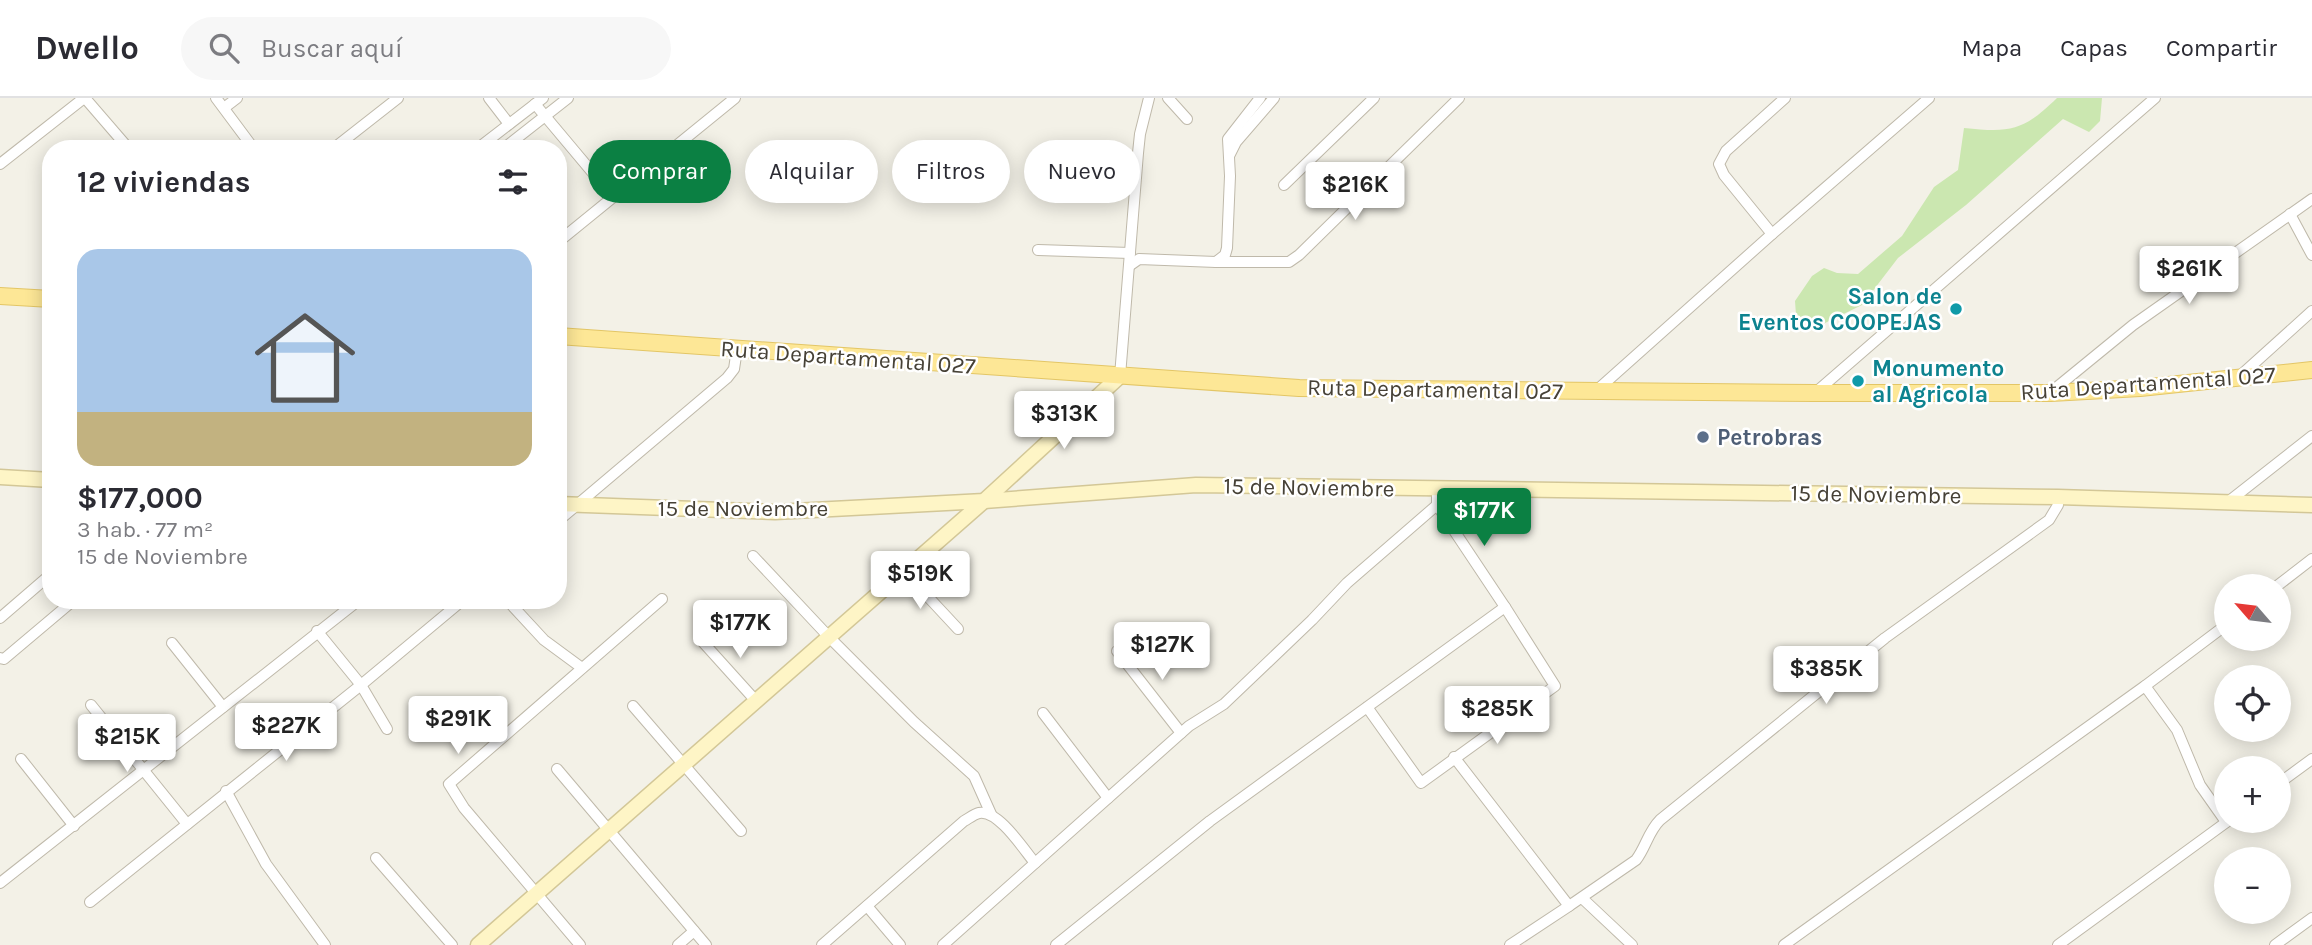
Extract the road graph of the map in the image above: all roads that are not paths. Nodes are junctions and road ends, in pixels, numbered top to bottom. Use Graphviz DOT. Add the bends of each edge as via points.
graph roads {
  1 [pos="84,98"];
  2 [pos="216,98"];
  3 [pos="237,98"];
  4 [pos="398,98"];
  5 [pos="489,98"];
  6 [pos="568,98"];
  7 [pos="735,98"];
  8 [pos="1149,98"];
  9 [pos="1168,98"];
  10 [pos="1260,98"];
  11 [pos="1274,98"];
  12 [pos="1374,98"];
  13 [pos="1459,98"];
  14 [pos="1785,98"];
  15 [pos="1929,98"];
  16 [pos="2155,98"];
  17 [pos="539,101"];
  18 [pos="224,108"];
  19 [pos="545,116"];
  20 [pos="1187,119"];
  21 [pos="509,124"];
  22 [pos="121,140"];
  23 [pos="247,140"];
  24 [pos="344,140"];
  25 [pos="489,140"];
  26 [pos="514,140"];
  27 [pos="565,140"];
  28 [pos="683,140"];
  29 [pos="567,142"];
  30 [pos="1228,160"];
  31 [pos="0,164"];
  32 [pos="588,167"];
  33 [pos="1283,185"];
  34 [pos="2312,199"];
  35 [pos="606,203"];
  36 [pos="2290,214"];
  37 [pos="1772,234"];
  38 [pos="567,235"];
  39 [pos="1038,250"];
  40 [pos="1130,253"];
  41 [pos="2312,255"];
  42 [pos="1216,262"];
  43 [pos="1129,266"];
  44 [pos="0,296"];
  45 [pos="42,298"];
  46 [pos="2312,311"];
  47 [pos="567,337"];
  48 [pos="737,349"];
  49 [pos="2312,370"];
  50 [pos="1120,376"];
  51 [pos="2237,379"];
  52 [pos="1596,391"];
  53 [pos="1815,393"];
  54 [pos="2051,393"];
  55 [pos="2312,436"];
  56 [pos="0,477"];
  57 [pos="42,479"];
  58 [pos="1437,488"];
  59 [pos="2058,497"];
  60 [pos="984,501"];
  61 [pos="2227,502"];
  62 [pos="567,505"];
  63 [pos="577,505"];
  64 [pos="1437,505"];
  65 [pos="2312,505"];
  66 [pos="567,513"];
  67 [pos="753,556"];
  68 [pos="2312,559"];
  69 [pos="904,571"];
  70 [pos="2291,575"];
  71 [pos="42,582"];
  72 [pos="662,599"];
  73 [pos="1506,607"];
  74 [pos="63,609"];
  75 [pos="347,609"];
  76 [pos="452,609"];
  77 [pos="515,609"];
  78 [pos="0,618"];
  79 [pos="958,629"];
  80 [pos="317,631"];
  81 [pos="2214,634"];
  82 [pos="829,637"];
  83 [pos="701,640"];
  84 [pos="172,643"];
  85 [pos="1117,651"];
  86 [pos="0,658"];
  87 [pos="582,668"];
  88 [pos="361,685"];
  89 [pos="2145,686"];
  90 [pos="756,701"];
  91 [pos="91,705"];
  92 [pos="633,706"];
  93 [pos="223,707"];
  94 [pos="1367,707"];
  95 [pos="1043,713"];
  96 [pos="387,729"];
  97 [pos="1181,733"];
  98 [pos="1454,757"];
  99 [pos="21,759"];
  100 [pos="2312,759"];
  101 [pos="683,765"];
  102 [pos="557,769"];
  103 [pos="143,770"];
  104 [pos="2291,774"];
  105 [pos="226,791"];
  106 [pos="1108,797"];
  107 [pos="2214,804"];
  108 [pos="991,814"];
  109 [pos="187,824"];
  110 [pos="74,826"];
  111 [pos="608,831"];
  112 [pos="741,831"];
  113 [pos="2214,831"];
  114 [pos="376,858"];
  115 [pos="1035,863"];
  116 [pos="0,883"];
  117 [pos="537,894"];
  118 [pos="1582,898"];
  119 [pos="90,902"];
  120 [pos="867,905"];
  121 [pos="1569,906"];
  122 [pos="2312,918"];
  123 [pos="694,931"];
  124 [pos="325,945"];
  125 [pos="452,945"];
  126 [pos="478,945"];
  127 [pos="580,945"];
  128 [pos="678,945"];
  129 [pos="706,945"];
  130 [pos="822,945"];
  131 [pos="900,945"];
  132 [pos="943,945"];
  133 [pos="1056,945"];
  134 [pos="1510,945"];
  135 [pos="1632,945"];
  136 [pos="1784,945"];
  137 [pos="2058,945"];
  138 [pos="2275,945"];
  1 -- 22 [label="street"];
  1 -- 31 [label="street"];
  2 -- 18 [label="street"];
  3 -- 18 [label="street"];
  4 -- 24 [label="street"];
  5 -- 21 [label="street"];
  6 -- 19 [label="street"];
  7 -- 28 [label="street"];
  8 -- 40 [label="street" via="1140,134"];
  9 -- 20 [label="street"];
  10 -- 30 [label="street" via="1228,139"];
  11 -- 30 [label="street" via="1231,150"];
  12 -- 33 [label="street"];
  13 -- 42 [label="street" via="1300,255 1289,262"];
  14 -- 37 [label="street" via="1726,151 1719,164"];
  15 -- 37 [label="street"];
  16 -- 53 [label="street"];
  17 -- 19 [label="street"];
  17 -- 21 [label="street"];
  18 -- 23 [label="street"];
  19 -- 26 [label="street"];
  19 -- 27 [label="street"];
  21 -- 25 [label="street"];
  29 -- 32 [label="street"];
  30 -- 42 [label="street" via="1227,248"];
  34 -- 36 [label="street"];
  35 -- 38 [label="street"];
  36 -- 41 [label="street"];
  36 -- 54 [label="street" via="2133,325"];
  37 -- 52 [label="street"];
  39 -- 40 [label="street"];
  40 -- 43 [label="street"];
  42 -- 43 [label="street" via="1139,259"];
  43 -- 50 [label="street"];
  44 -- 45 [label="main road"];
  46 -- 51 [label="street"];
  47 -- 48 [label="main road, Ruta Departamental 027"];
  48 -- 50 [label="main road, Ruta Departamental 027"];
  48 -- 63 [label="street" via="734,369 727,378"];
  49 -- 51 [label="main road, Ruta Departamental 027"];
  50 -- 52 [label="main road, Ruta Departamental 027" via="1299,388"];
  50 -- 60 [label="street"];
  51 -- 54 [label="main road, Ruta Departamental 027"];
  52 -- 53 [label="main road, Ruta Departamental 027"];
  53 -- 54 [label="main road, Ruta Departamental 027"];
  55 -- 61 [label="street"];
  56 -- 57 [label="street"];
  58 -- 59 [label="street, 15 de Noviembre"];
  58 -- 60 [label="street, 15 de Noviembre" via="1196,485"];
  58 -- 64 [label="street"];
  59 -- 61 [label="street, 15 de Noviembre"];
  59 -- 118 [label="street" via="2049,520 1874,647 1660,820 1636,860"];
  60 -- 63 [label="street, 15 de Noviembre" via="775,512"];
  60 -- 69 [label="street"];
  61 -- 65 [label="street, 15 de Noviembre"];
  62 -- 63 [label="street, 15 de Noviembre"];
  63 -- 66 [label="street"];
  64 -- 73 [label="street"];
  64 -- 97 [label="street" via="1347,583 1224,704"];
  67 -- 82 [label="street"];
  68 -- 70 [label="street"];
  69 -- 79 [label="street"];
  69 -- 82 [label="street"];
  71 -- 78 [label="street"];
  72 -- 87 [label="street"];
  73 -- 94 [label="street"];
  73 -- 98 [label="street" via="1555,686"];
  74 -- 86 [label="street"];
  75 -- 80 [label="street"];
  76 -- 88 [label="street"];
  77 -- 87 [label="street" via="544,640"];
  80 -- 88 [label="street"];
  80 -- 93 [label="street"];
  81 -- 89 [label="street"];
  82 -- 90 [label="street"];
  82 -- 108 [label="street" via="974,776"];
  83 -- 90 [label="street"];
  84 -- 93 [label="street"];
  85 -- 97 [label="street"];
  87 -- 117 [label="street" via="449,784"];
  88 -- 96 [label="street"];
  88 -- 105 [label="street"];
  89 -- 107 [label="street" via="2177,730 2200,785"];
  89 -- 136 [label="street"];
  90 -- 101 [label="street"];
  91 -- 103 [label="street"];
  92 -- 101 [label="street"];
  93 -- 103 [label="street"];
  94 -- 98 [label="street" via="1421,783"];
  94 -- 133 [label="street" via="1210,821"];
  95 -- 106 [label="street"];
  97 -- 106 [label="street"];
  98 -- 121 [label="street"];
  99 -- 110 [label="street"];
  100 -- 104 [label="street"];
  101 -- 111 [label="street"];
  101 -- 112 [label="street"];
  102 -- 111 [label="street"];
  103 -- 109 [label="street"];
  103 -- 110 [label="street"];
  105 -- 109 [label="street"];
  105 -- 124 [label="street" via="266,864"];
  106 -- 115 [label="street"];
  108 -- 115 [label="street"];
  108 -- 120 [label="street" via="979,813 964,821"];
  109 -- 119 [label="street"];
  110 -- 116 [label="street"];
  111 -- 117 [label="street"];
  111 -- 123 [label="street"];
  113 -- 137 [label="street"];
  114 -- 125 [label="street"];
  115 -- 132 [label="street"];
  117 -- 126 [label="street"];
  117 -- 127 [label="street"];
  118 -- 121 [label="street"];
  118 -- 135 [label="street"];
  120 -- 130 [label="street"];
  120 -- 131 [label="street"];
  121 -- 134 [label="street"];
  122 -- 138 [label="street"];
  123 -- 128 [label="street"];
  123 -- 129 [label="street"];
}
